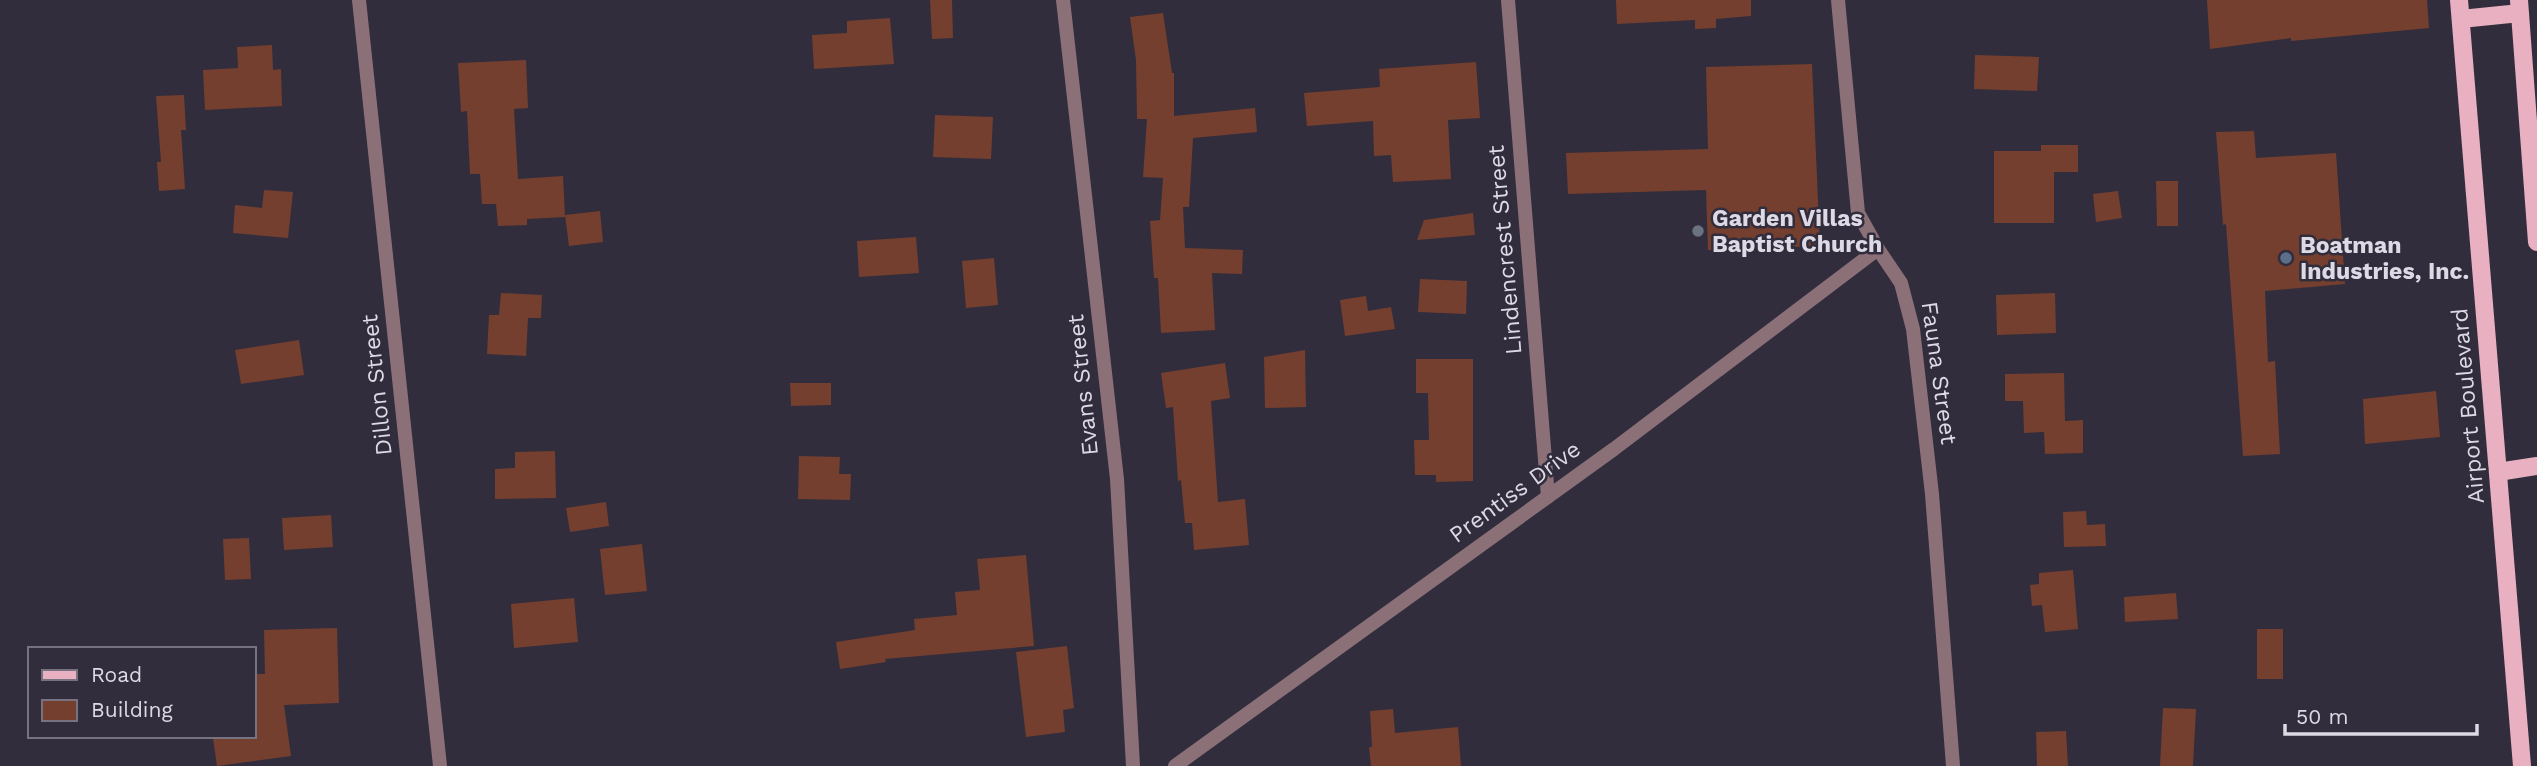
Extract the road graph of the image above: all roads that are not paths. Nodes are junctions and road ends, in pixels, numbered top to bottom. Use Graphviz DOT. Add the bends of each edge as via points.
graph roads {
  1 [pos="359,0"];
  2 [pos="1063,0"];
  3 [pos="1508,0"];
  4 [pos="1838,0"];
  5 [pos="2459,0"];
  6 [pos="2519,6"];
  7 [pos="2461,19"];
  8 [pos="2537,242"];
  9 [pos="1878,249"];
  10 [pos="2537,466"];
  11 [pos="2498,472"];
  12 [pos="1548,497"];
  13 [pos="440,766"];
  14 [pos="1133,766"];
  15 [pos="1175,766"];
  16 [pos="1953,766"];
  17 [pos="2522,766"];
  1 -- 13 [label="street, Dillon Street"];
  2 -- 14 [label="street, Evans Street" via="1117,479"];
  3 -- 12 [label="street, Lindencrest Street"];
  4 -- 9 [label="street, Fauna Street" via="1858,213"];
  5 -- 7 [label="main road, Airport Boulevard"];
  6 -- 7 [label="main road"];
  6 -- 8 [label="main road"];
  7 -- 11 [label="main road, Airport Boulevard"];
  9 -- 12 [label="street, Prentiss Drive"];
  9 -- 16 [label="street, Fauna Street" via="1901,283 1913,329 1932,494"];
  10 -- 11 [label="main road"];
  11 -- 17 [label="main road, Airport Boulevard"];
  12 -- 15 [label="street, Prentiss Drive"];
}
